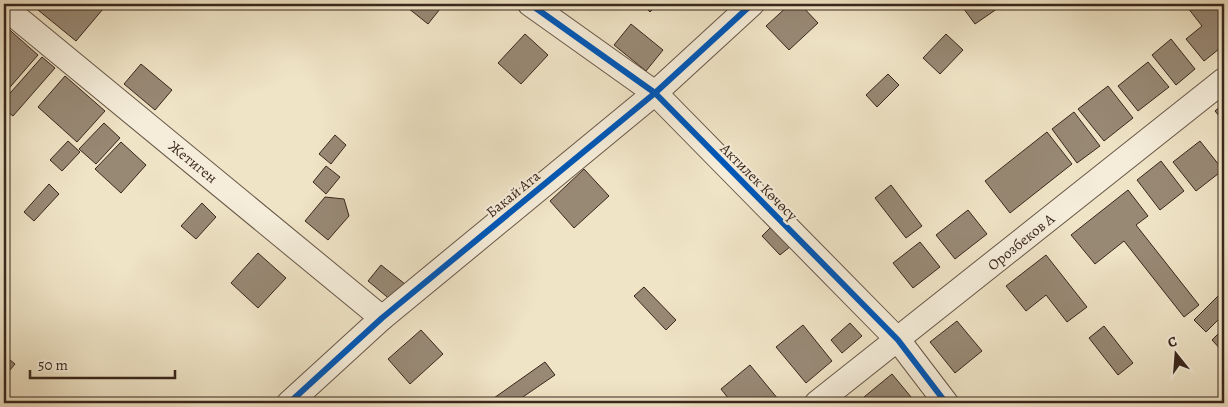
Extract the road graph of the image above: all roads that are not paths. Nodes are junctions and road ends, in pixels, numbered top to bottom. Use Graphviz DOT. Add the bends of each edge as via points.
graph roads {
  1 [pos="530,4"];
  2 [pos="752,4"];
  3 [pos="4,7"];
  4 [pos="1224,80"];
  5 [pos="655,93"];
  6 [pos="382,318"];
  7 [pos="898,340"];
  8 [pos="289,403"];
  9 [pos="817,403"];
  10 [pos="946,403"];
  1 -- 5 [label="street, Актилек Көчөсү"];
  2 -- 5 [label="street, Бакай Ата"];
  3 -- 6 [label="street, Жетиген"];
  4 -- 7 [label="street, Орозбеков А"];
  5 -- 6 [label="street, Бакай Ата"];
  5 -- 7 [label="street, Актилек Көчөсү"];
  6 -- 8 [label="street, Бакай Ата"];
  7 -- 9 [label="street, Орозбеков А"];
  7 -- 10 [label="street, Актилек Көчөсү"];
}
